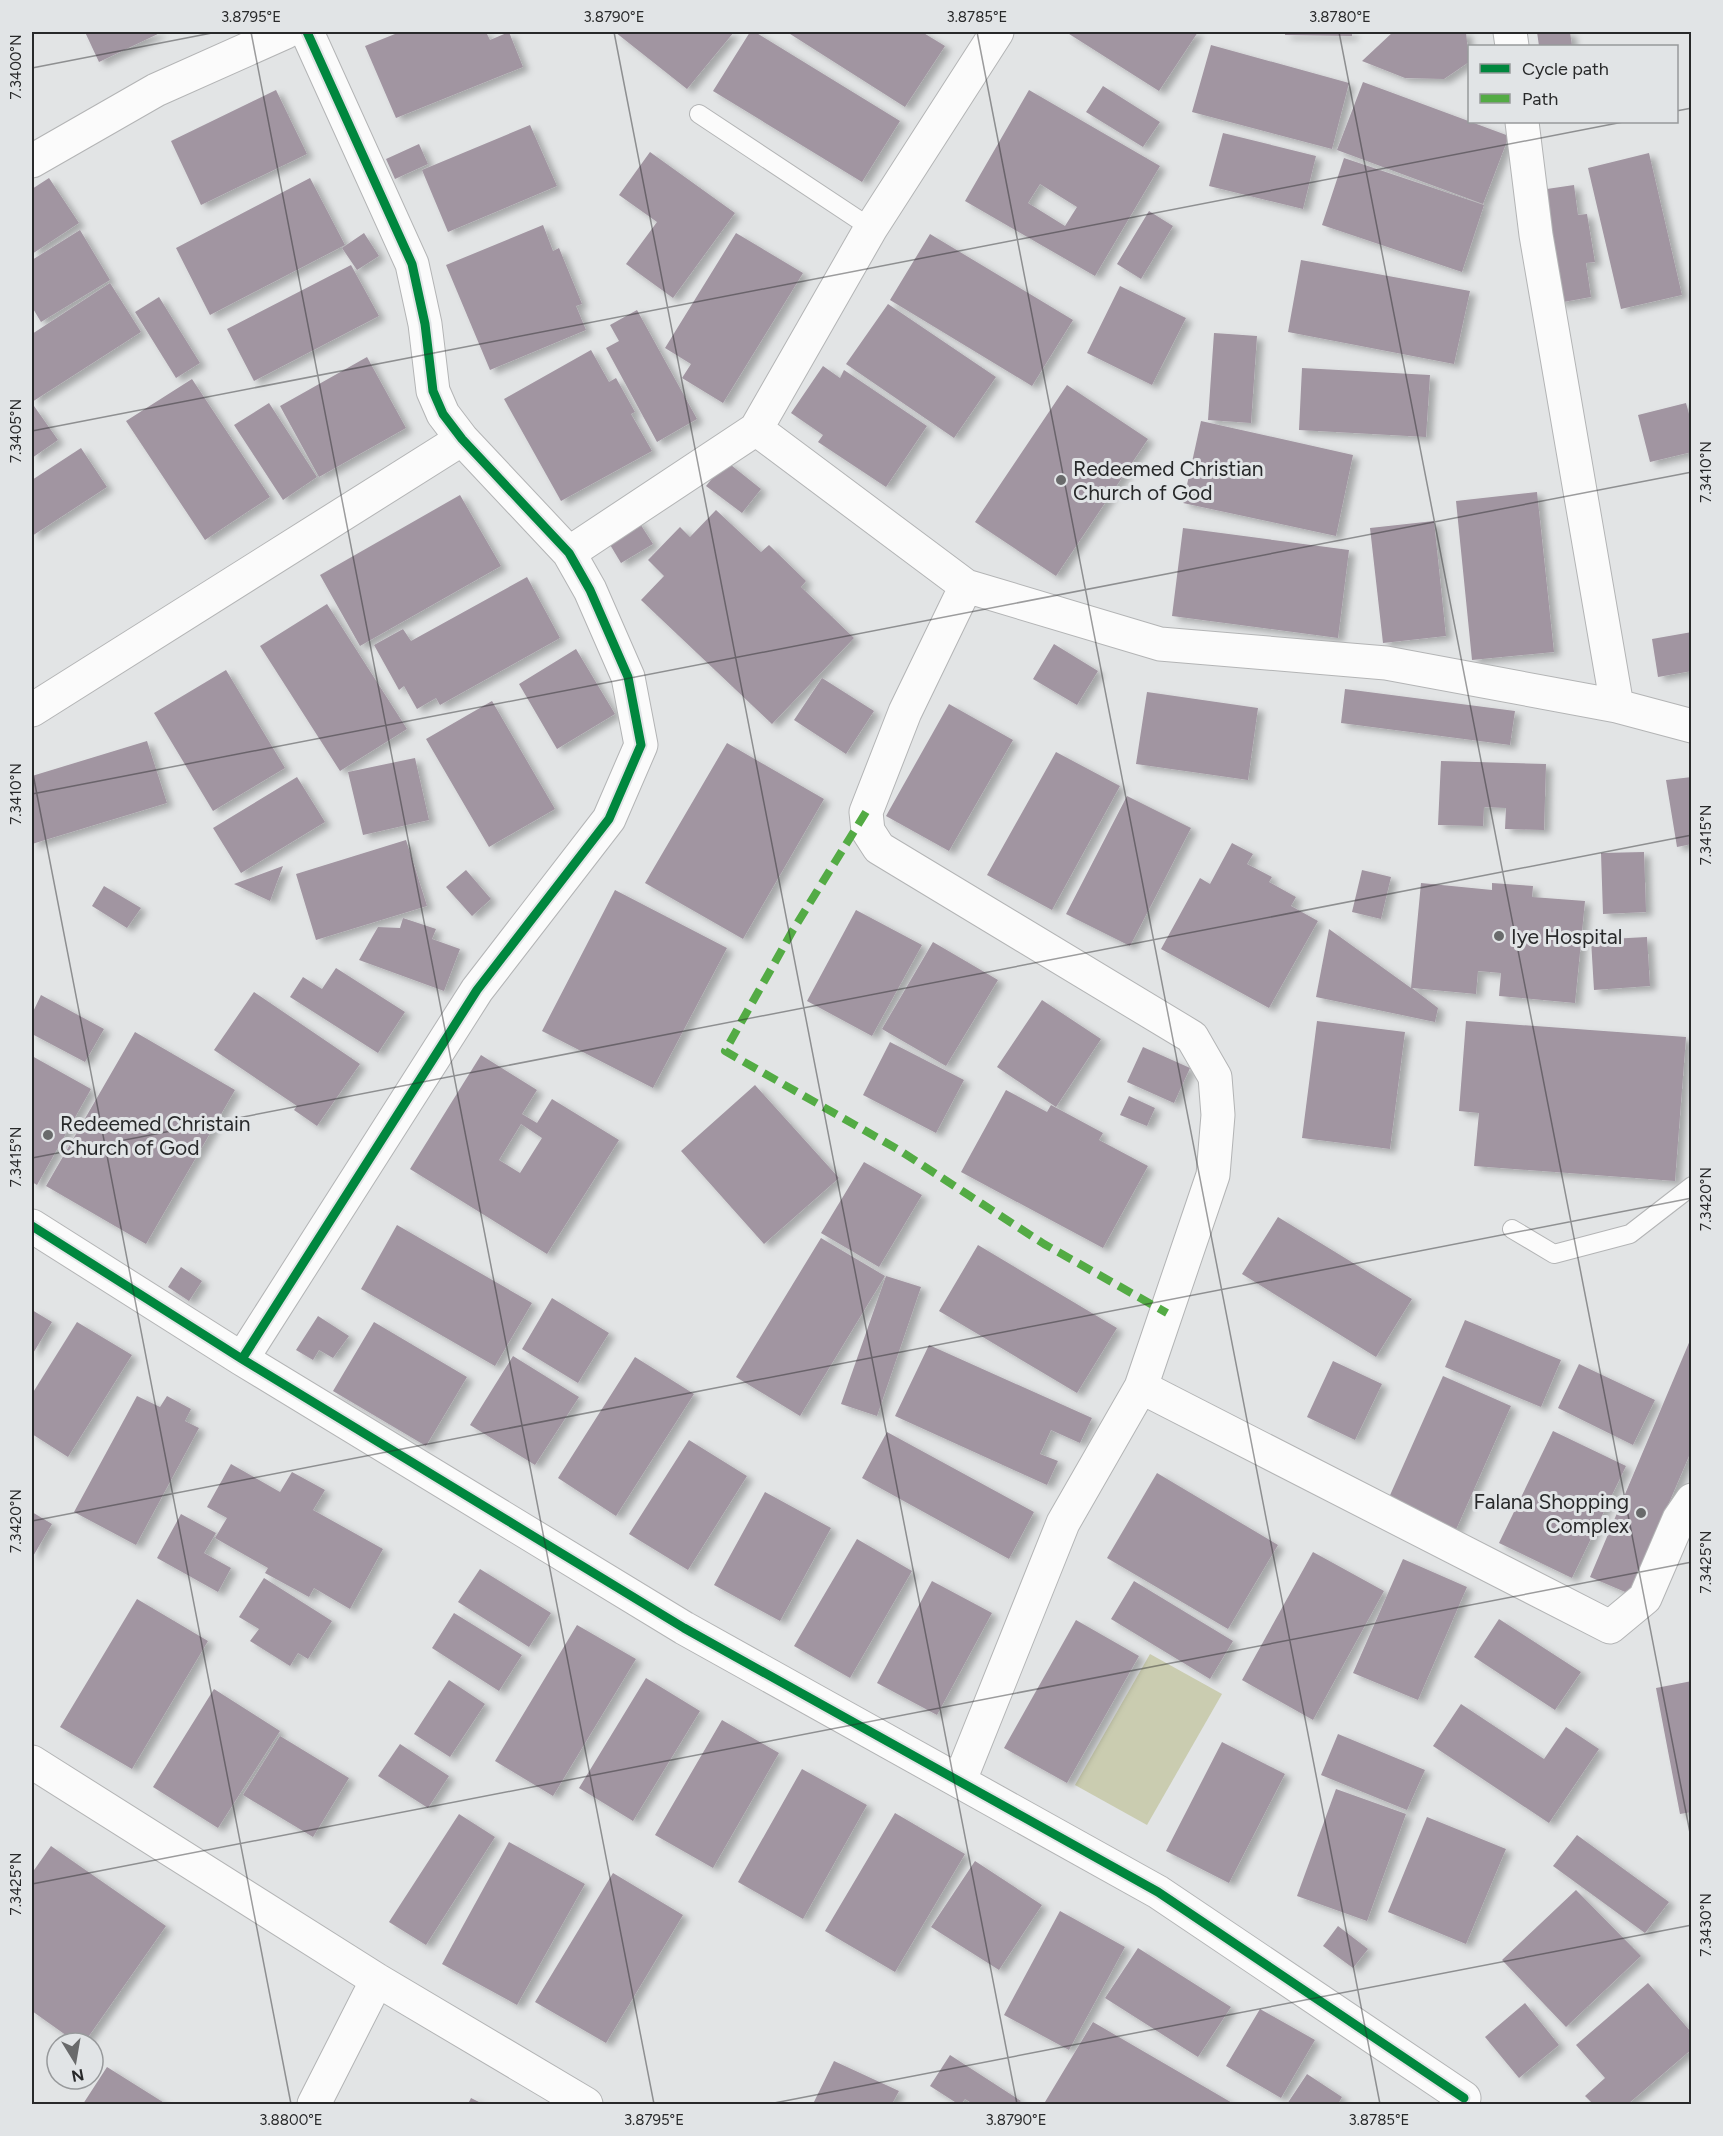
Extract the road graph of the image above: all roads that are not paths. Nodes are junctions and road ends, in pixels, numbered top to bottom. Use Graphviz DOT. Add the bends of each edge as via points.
graph roads {
  1 [pos="286,32"];
  2 [pos="308,32"];
  3 [pos="996,32"];
  4 [pos="699,114"];
  5 [pos="1522,123"];
  6 [pos="32,161"];
  7 [pos="871,228"];
  8 [pos="756,429"];
  9 [pos="462,439"];
  10 [pos="568,553"];
  11 [pos="966,586"];
  12 [pos="1617,706"];
  13 [pos="32,710"];
  14 [pos="1692,726"];
  15 [pos="1692,1186"];
  16 [pos="32,1226"];
  17 [pos="1512,1229"];
  18 [pos="242,1359"];
  19 [pos="1142,1388"];
  20 [pos="1692,1500"];
  21 [pos="32,1762"];
  22 [pos="960,1780"];
  23 [pos="377,1980"];
  24 [pos="1464,2098"];
  25 [pos="314,2104"];
  26 [pos="586,2104"];
  1 -- 6 [label="street" via="156,90"];
  2 -- 9 [label="street" via="412,264 425,324 433,391 443,414"];
  3 -- 7 [label="street"];
  4 -- 7 [label="lane"];
  5 -- 12 [label="street" via="1536,235"];
  7 -- 8 [label="street"];
  8 -- 10 [label="street"];
  8 -- 11 [label="street"];
  9 -- 10 [label="street"];
  9 -- 13 [label="street"];
  10 -- 18 [label="street" via="590,590 628,677 641,745 609,819 477,990"];
  11 -- 12 [label="street" via="1160,644 1386,663"];
  11 -- 19 [label="street" via="901,723 866,812 868,831 879,848 1192,1037 1215,1077 1218,1115 1213,1175"];
  12 -- 14 [label="street"];
  15 -- 17 [label="lane" via="1630,1234 1554,1254"];
  16 -- 18 [label="street"];
  18 -- 22 [label="street" via="684,1628"];
  19 -- 20 [label="street" via="1610,1627 1645,1599 1679,1519"];
  19 -- 22 [label="street" via="1063,1523"];
  21 -- 23 [label="street"];
  22 -- 24 [label="street" via="1158,1892"];
  23 -- 25 [label="street"];
  23 -- 26 [label="street"];
}
